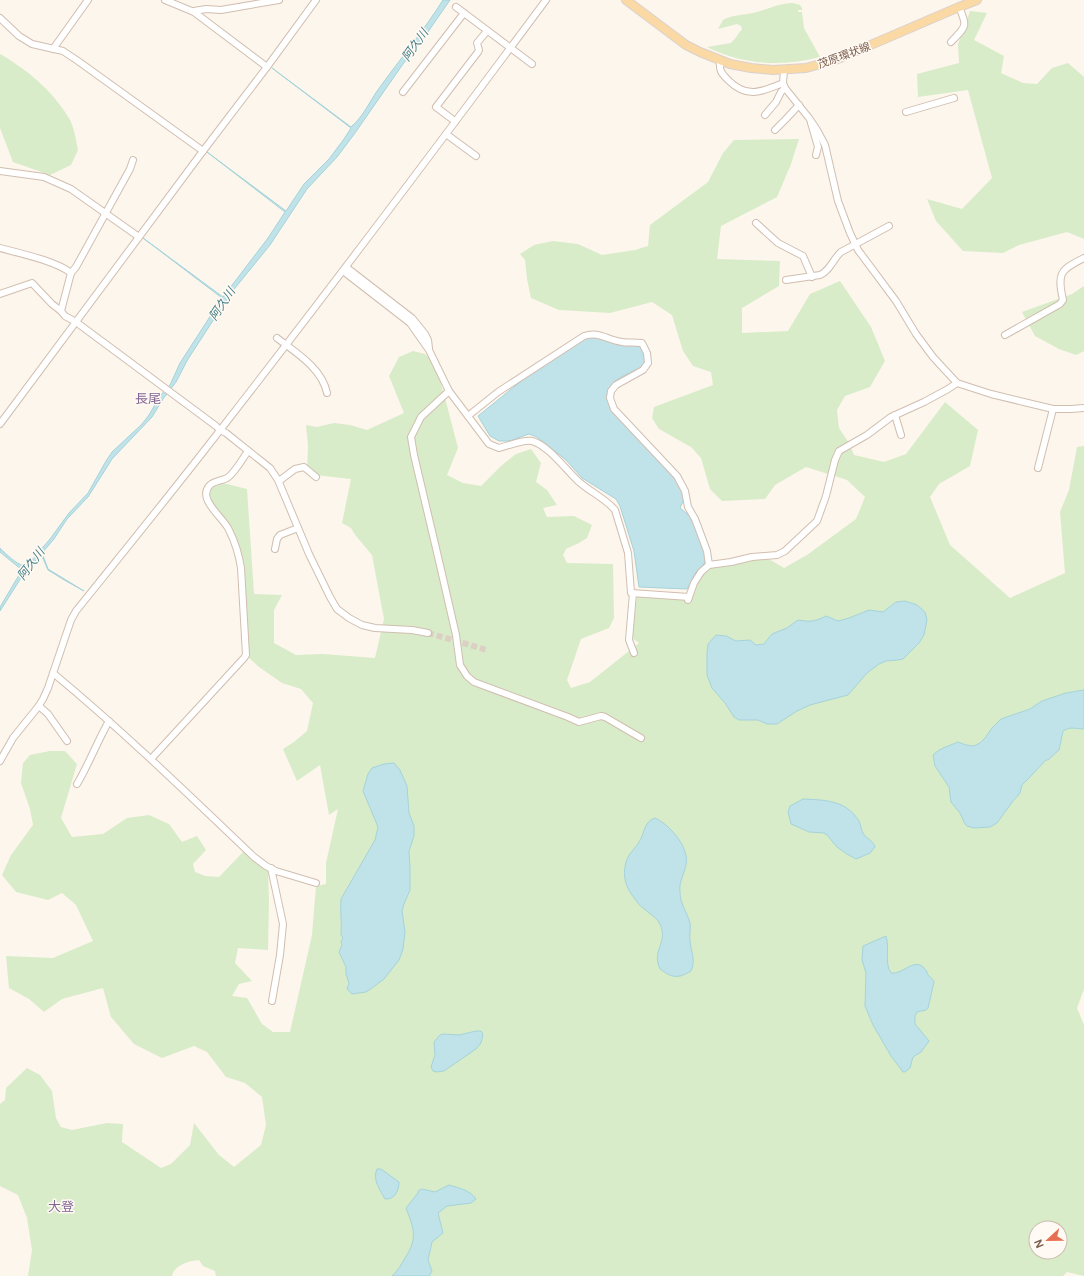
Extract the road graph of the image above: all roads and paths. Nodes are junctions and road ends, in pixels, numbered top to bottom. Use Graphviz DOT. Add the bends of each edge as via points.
graph roads {
  1 [pos="88,0"];
  2 [pos="165,0"];
  3 [pos="279,0"];
  4 [pos="316,0"];
  5 [pos="546,0"];
  6 [pos="626,0"];
  7 [pos="977,0"];
  8 [pos="960,6"];
  9 [pos="456,7"];
  10 [pos="194,12"];
  11 [pos="464,13"];
  12 [pos="0,18"];
  13 [pos="487,31"];
  14 [pos="951,42"];
  15 [pos="510,48"];
  16 [pos="53,49"];
  17 [pos="720,60"];
  18 [pos="532,64"];
  19 [pos="267,67"];
  20 [pos="784,70"];
  21 [pos="784,86"];
  22 [pos="403,92"];
  23 [pos="954,98"];
  24 [pos="799,105"];
  25 [pos="906,112"];
  26 [pos="764,115"];
  27 [pos="809,118"];
  28 [pos="455,122"];
  29 [pos="774,130"];
  30 [pos="446,134"];
  31 [pos="203,151"];
  32 [pos="816,155"];
  33 [pos="476,156"];
  34 [pos="133,160"];
  35 [pos="0,171"];
  36 [pos="105,214"];
  37 [pos="756,223"];
  38 [pos="889,226"];
  39 [pos="139,238"];
  40 [pos="855,244"];
  41 [pos="0,248"];
  42 [pos="1084,258"];
  43 [pos="344,269"];
  44 [pos="71,273"];
  45 [pos="812,277"];
  46 [pos="786,280"];
  47 [pos="0,294"];
  48 [pos="61,312"];
  49 [pos="76,322"];
  50 [pos="1005,335"];
  51 [pos="277,338"];
  52 [pos="286,345"];
  53 [pos="957,383"];
  54 [pos="449,391"];
  55 [pos="327,393"];
  56 [pos="1084,408"];
  57 [pos="1053,409"];
  58 [pos="895,415"];
  59 [pos="468,416"];
  60 [pos="0,424"];
  61 [pos="220,430"];
  62 [pos="901,435"];
  63 [pos="248,451"];
  64 [pos="1038,468"];
  65 [pos="316,478"];
  66 [pos="279,481"];
  67 [pos="298,528"];
  68 [pos="275,550"];
  69 [pos="709,566"];
  70 [pos="634,593"];
  71 [pos="428,633"];
  72 [pos="634,653"];
  73 [pos="53,673"];
  74 [pos="39,706"];
  75 [pos="109,721"];
  76 [pos="641,738"];
  77 [pos="67,741"];
  78 [pos="151,759"];
  79 [pos="0,761"];
  80 [pos="77,784"];
  81 [pos="271,868"];
  82 [pos="316,883"];
  83 [pos="272,1001"];
  1 -- 16 [label="street"];
  2 -- 10 [label="street"];
  3 -- 10 [label="street"];
  4 -- 19 [label="street"];
  5 -- 15 [label="street"];
  6 -- 17 [label="main road, 茂原環状線" via="686,45"];
  7 -- 8 [label="main road, 茂原環状線"];
  8 -- 14 [label="street" via="964,28"];
  8 -- 20 [label="main road, 茂原環状線" via="838,59 817,66"];
  9 -- 11 [label="street"];
  10 -- 19 [label="street"];
  11 -- 13 [label="street"];
  11 -- 22 [label="street"];
  12 -- 16 [label="street" via="32,44"];
  13 -- 15 [label="street"];
  13 -- 28 [label="street" via="477,43 478,52 436,107"];
  15 -- 18 [label="street"];
  15 -- 28 [label="street"];
  16 -- 31 [label="street" via="63,51 78,61"];
  17 -- 20 [label="main road, 茂原環状線" via="751,68"];
  17 -- 21 [label="street" via="721,72 733,85 742,90 759,92"];
  19 -- 31 [label="street"];
  20 -- 21 [label="street"];
  21 -- 24 [label="street"];
  21 -- 26 [label="street" via="776,102"];
  23 -- 25 [label="street"];
  24 -- 27 [label="street"];
  24 -- 29 [label="street"];
  27 -- 32 [label="street" via="818,147"];
  27 -- 40 [label="street" via="825,145 838,201"];
  28 -- 30 [label="street"];
  30 -- 33 [label="street"];
  30 -- 43 [label="street"];
  31 -- 39 [label="street"];
  34 -- 36 [label="street"];
  35 -- 36 [label="street" via="44,177 71,189"];
  36 -- 39 [label="street"];
  36 -- 44 [label="street"];
  37 -- 45 [label="street" via="778,243 803,256"];
  38 -- 40 [label="street"];
  39 -- 49 [label="street"];
  40 -- 45 [label="street" via="838,255 824,273"];
  40 -- 53 [label="street" via="932,357"];
  41 -- 44 [label="street" via="31,256"];
  42 -- 50 [label="street" via="1061,273 1063,300 1060,304"];
  43 -- 52 [label="street"];
  43 -- 54 [label="street" via="417,322 428,340 429,350"];
  44 -- 48 [label="street"];
  45 -- 46 [label="street"];
  47 -- 48 [label="street" via="32,283"];
  48 -- 49 [label="street"];
  49 -- 60 [label="street"];
  49 -- 61 [label="street"];
  51 -- 52 [label="street"];
  52 -- 55 [label="street" via="314,368"];
  52 -- 61 [label="street"];
  53 -- 57 [label="street"];
  53 -- 58 [label="street"];
  54 -- 59 [label="street"];
  54 -- 76 [label="street" via="421,416 412,437 456,635 460,665 474,682 488,688 579,722 605,717"];
  56 -- 57 [label="street"];
  57 -- 64 [label="street"];
  58 -- 62 [label="street"];
  58 -- 69 [label="street" via="839,451 834,460 817,521 785,551 777,555"];
  59 -- 69 [label="street" via="498,392 584,336 600,335 621,342 642,343 647,352 648,363 643,370 616,384 610,398 614,409 677,476 707,551"];
  59 -- 70 [label="street" via="489,444 499,448 526,440 544,448 579,482 610,504 615,510 628,553 631,593"];
  61 -- 63 [label="street"];
  61 -- 73 [label="street" via="76,611 70,620"];
  63 -- 66 [label="street" via="270,468"];
  63 -- 78 [label="street" via="228,478 216,481 206,491 209,505 229,528 239,557 246,655"];
  65 -- 66 [label="street" via="304,467 296,469"];
  66 -- 67 [label="street"];
  67 -- 68 [label="street" via="280,535"];
  67 -- 71 [label="street" via="330,597 338,609 349,618 375,628"];
  69 -- 70 [label="street" via="701,572 688,598"];
  70 -- 72 [label="street" via="629,640"];
  73 -- 74 [label="street"];
  73 -- 75 [label="street"];
  74 -- 77 [label="street" via="48,714"];
  74 -- 79 [label="street" via="13,738"];
  75 -- 78 [label="street"];
  75 -- 80 [label="street"];
  78 -- 81 [label="street" via="254,857"];
  81 -- 82 [label="street"];
  81 -- 83 [label="street" via="283,924"];
}
